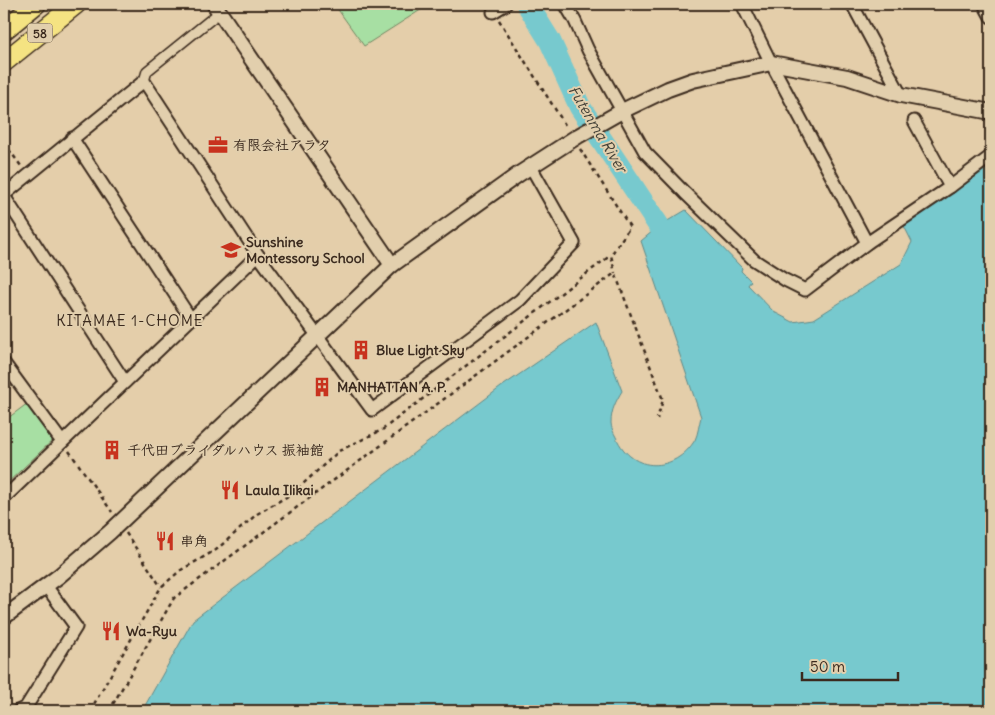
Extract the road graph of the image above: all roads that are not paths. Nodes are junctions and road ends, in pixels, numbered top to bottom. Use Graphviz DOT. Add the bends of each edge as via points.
graph roads {
  1 [pos="36,4"];
  2 [pos="76,4"];
  3 [pos="506,4"];
  4 [pos="565,4"];
  5 [pos="742,4"];
  6 [pos="852,4"];
  7 [pos="984,4"];
  8 [pos="217,8"];
  9 [pos="493,12"];
  10 [pos="991,17"];
  11 [pos="4,30"];
  12 [pos="4,62"];
  13 [pos="771,63"];
  14 [pos="144,81"];
  15 [pos="902,95"];
  16 [pos="991,112"];
  17 [pos="619,113"];
  18 [pos="914,121"];
  19 [pos="72,138"];
  20 [pos="991,156"];
  21 [pos="531,167"];
  22 [pos="950,187"];
  23 [pos="4,196"];
  24 [pos="867,243"];
  25 [pos="258,255"];
  26 [pos="392,265"];
  27 [pos="191,319"];
  28 [pos="318,336"];
  29 [pos="4,364"];
  30 [pos="125,382"];
  31 [pos="62,442"];
  32 [pos="4,498"];
  33 [pos="46,586"];
  34 [pos="4,617"];
  35 [pos="18,711"];
  1 -- 11 [label="highway, 58"];
  2 -- 12 [label="highway, 58"];
  3 -- 9 [label="street"];
  4 -- 17 [label="street"];
  5 -- 13 [label="street"];
  6 -- 15 [label="street"];
  7 -- 10 [label="street"];
  8 -- 14 [label="street" via="147,71"];
  8 -- 26 [label="street"];
  13 -- 15 [label="street" via="847,77"];
  13 -- 17 [label="street" via="668,88"];
  13 -- 24 [label="street"];
  14 -- 19 [label="street"];
  14 -- 25 [label="street"];
  15 -- 16 [label="street"];
  17 -- 21 [label="street"];
  17 -- 24 [label="street" via="645,152 685,193 754,260 785,280 805,290"];
  18 -- 22 [label="street"];
  19 -- 23 [label="street"];
  19 -- 27 [label="street"];
  20 -- 22 [label="street"];
  21 -- 26 [label="street"];
  21 -- 28 [label="street" via="574,243 520,300 372,410"];
  22 -- 24 [label="street"];
  23 -- 30 [label="street"];
  25 -- 27 [label="street"];
  25 -- 28 [label="street"];
  26 -- 28 [label="street"];
  27 -- 30 [label="street"];
  28 -- 33 [label="street" via="110,532"];
  29 -- 31 [label="street"];
  30 -- 31 [label="street"];
  31 -- 32 [label="street"];
  33 -- 34 [label="street"];
  33 -- 35 [label="street" via="76,627 26,707"];
}
